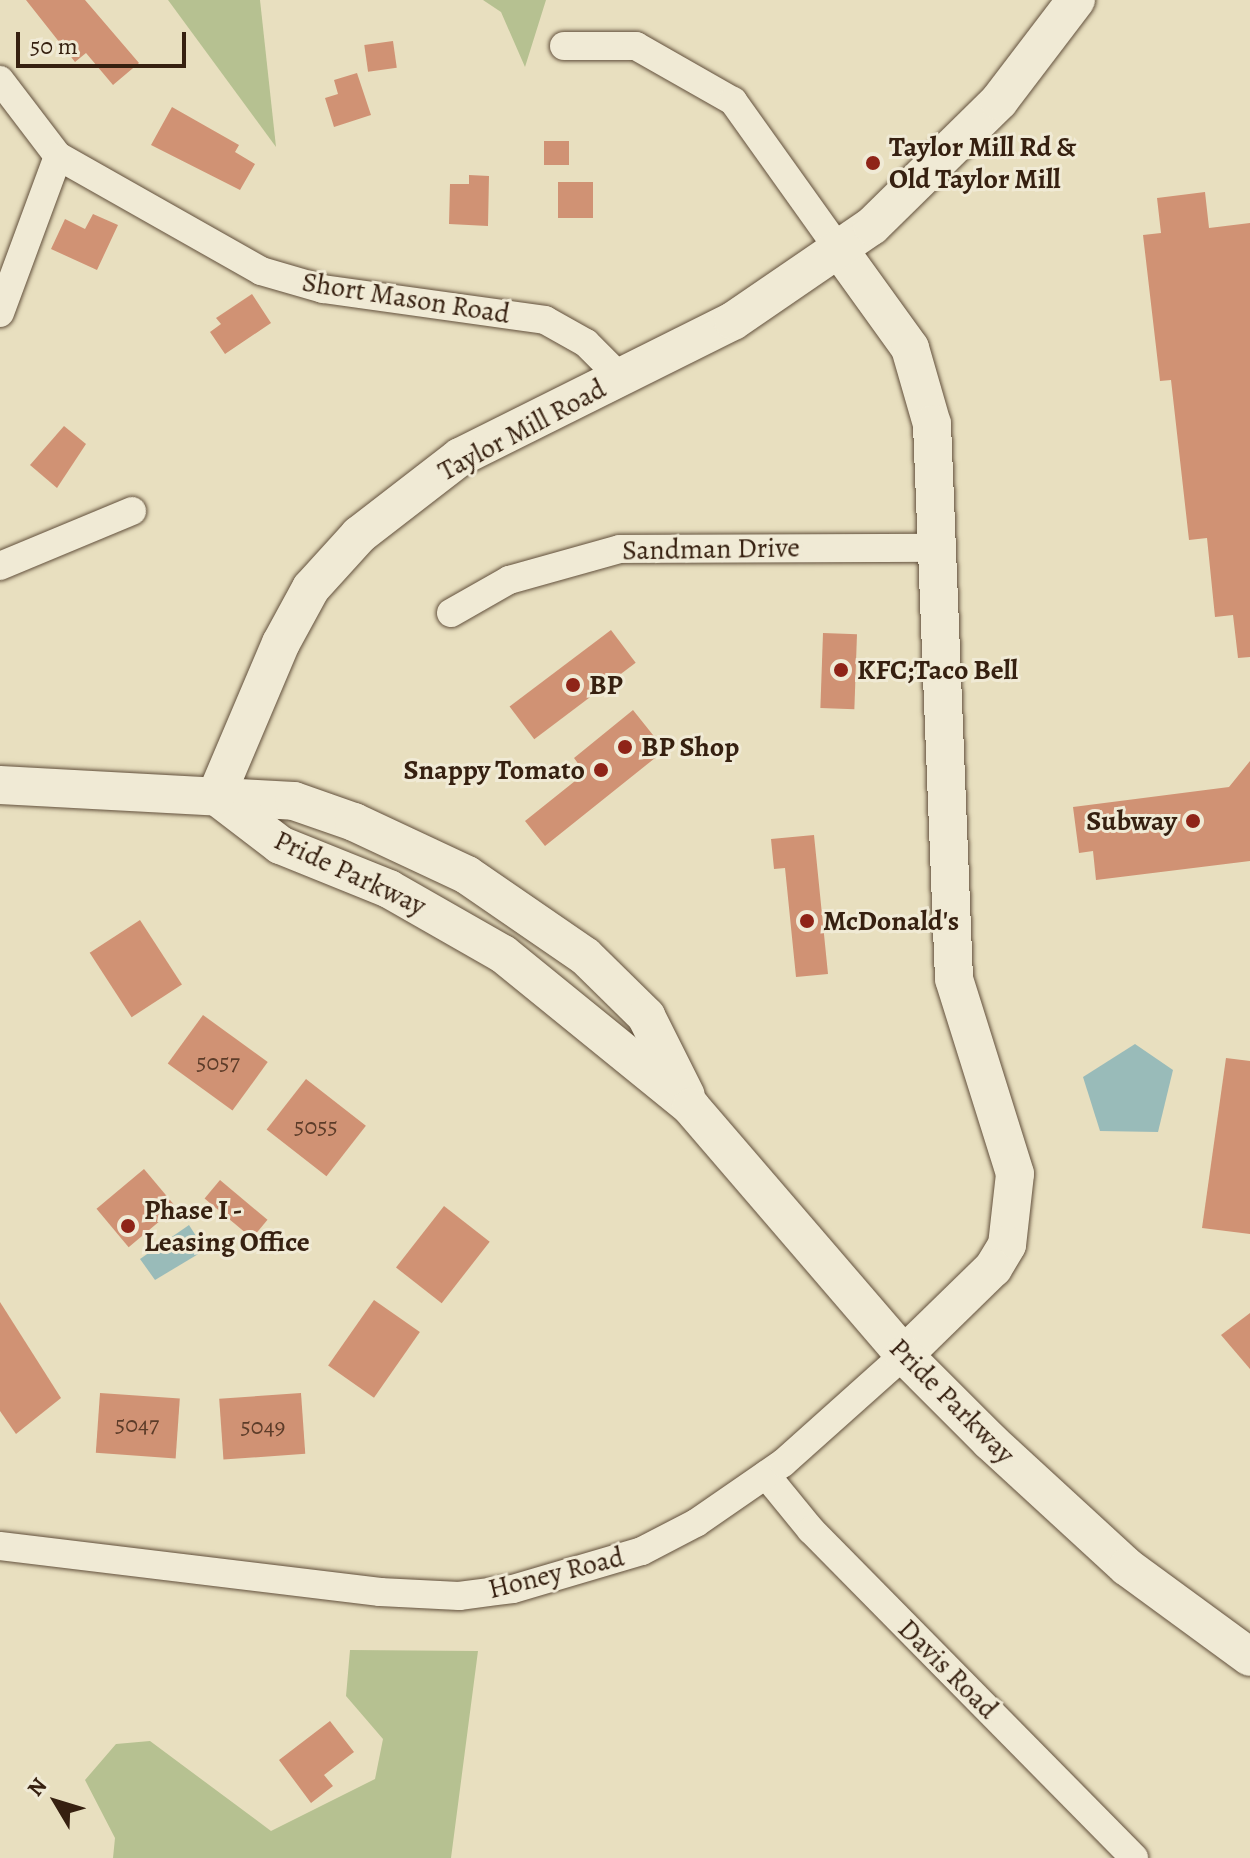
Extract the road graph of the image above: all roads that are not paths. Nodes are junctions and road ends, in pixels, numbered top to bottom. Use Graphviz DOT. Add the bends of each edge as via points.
graph roads {
  1 [pos="1076,0"];
  2 [pos="564,46"];
  3 [pos="0,80"];
  4 [pos="58,156"];
  5 [pos="838,248"];
  6 [pos="0,313"];
  7 [pos="621,378"];
  8 [pos="132,511"];
  9 [pos="936,548"];
  10 [pos="0,566"];
  11 [pos="451,613"];
  12 [pos="0,785"];
  13 [pos="216,796"];
  14 [pos="904,1355"];
  15 [pos="766,1475"];
  16 [pos="0,1546"];
  17 [pos="1250,1657"];
  18 [pos="1134,1858"];
  1 -- 5 [label="street, Taylor Mill Road" via="951,153"];
  2 -- 5 [label="street" via="636,46 733,101"];
  3 -- 4 [label="street, Short Mason Road"];
  4 -- 6 [label="street"];
  4 -- 7 [label="street, Short Mason Road" via="261,271 323,289 545,320 586,343"];
  5 -- 7 [label="street, Taylor Mill Road" via="733,321"];
  5 -- 9 [label="street" via="888,310 924,386"];
  7 -- 13 [label="street, Taylor Mill Road" via="460,457 359,535 311,588 281,643"];
  8 -- 10 [label="street"];
  9 -- 11 [label="street, Sandman Drive" via="643,546 558,562"];
  9 -- 14 [label="street" via="954,979 1009,1145 1015,1209 993,1268"];
  12 -- 13 [label="street"];
  13 -- 14 [label="street, Pride Parkway" via="280,845 389,889 503,954 691,1107"];
  14 -- 15 [label="street, Honey Road"];
  14 -- 17 [label="street, Pride Parkway" via="1127,1567"];
  15 -- 16 [label="street, Honey Road" via="642,1551 557,1578 459,1596 199,1575"];
  15 -- 18 [label="street, Davis Road" via="811,1530"];
}
